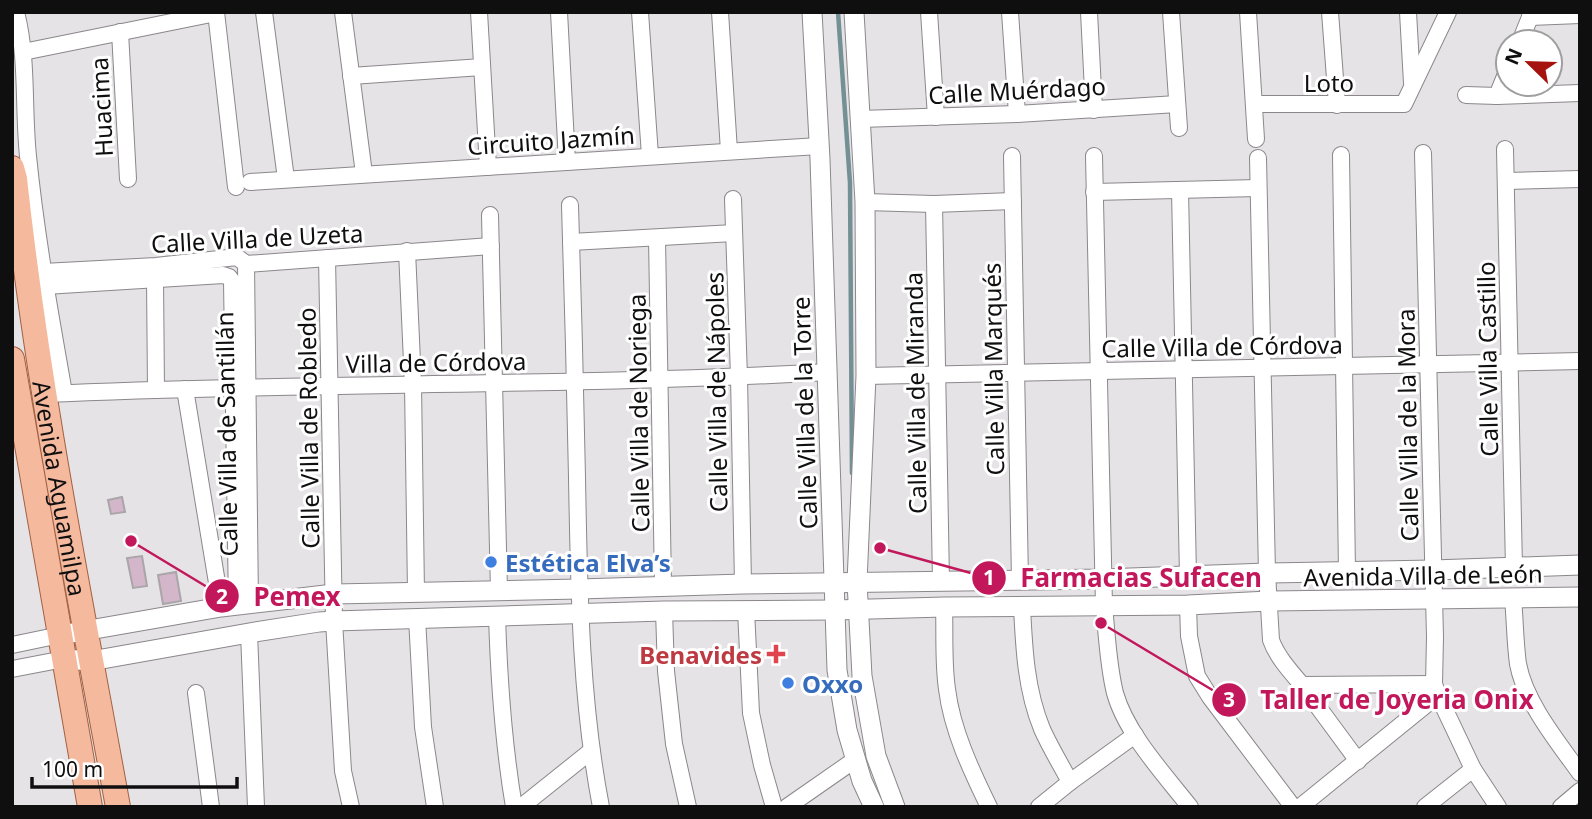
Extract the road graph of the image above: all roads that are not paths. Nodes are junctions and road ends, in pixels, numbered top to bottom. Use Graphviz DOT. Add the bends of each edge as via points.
graph roads {
  1 [pos="16,12"];
  2 [pos="264,12"];
  3 [pos="343,12"];
  4 [pos="479,12"];
  5 [pos="559,12"];
  6 [pos="640,12"];
  7 [pos="720,12"];
  8 [pos="812,12"];
  9 [pos="854,12"];
  10 [pos="929,12"];
  11 [pos="1010,12"];
  12 [pos="1089,12"];
  13 [pos="1171,12"];
  14 [pos="1248,12"];
  15 [pos="1330,12"];
  16 [pos="1408,12"];
  17 [pos="216,13"];
  18 [pos="1448,13"];
  19 [pos="1531,15"];
  20 [pos="1580,15"];
  21 [pos="120,32"];
  22 [pos="23,52"];
  23 [pos="482,67"];
  24 [pos="351,76"];
  25 [pos="1412,85"];
  26 [pos="1466,95"];
  27 [pos="1494,96"];
  28 [pos="1177,104"];
  29 [pos="1254,104"];
  30 [pos="1337,104"];
  31 [pos="1094,110"];
  32 [pos="1017,114"];
  33 [pos="936,117"];
  34 [pos="860,119"];
  35 [pos="1179,128"];
  36 [pos="1256,139"];
  37 [pos="819,146"];
  38 [pos="1505,149"];
  39 [pos="729,151"];
  40 [pos="1423,153"];
  41 [pos="1341,155"];
  42 [pos="650,156"];
  43 [pos="1012,156"];
  44 [pos="1094,156"];
  45 [pos="1258,158"];
  46 [pos="568,162"];
  47 [pos="488,167"];
  48 [pos="12,168"];
  49 [pos="364,174"];
  50 [pos="128,179"];
  51 [pos="286,179"];
  52 [pos="1580,179"];
  53 [pos="1506,181"];
  54 [pos="1258,188"];
  55 [pos="1180,190"];
  56 [pos="1094,192"];
  57 [pos="733,199"];
  58 [pos="1013,201"];
  59 [pos="865,202"];
  60 [pos="934,204"];
  61 [pos="570,205"];
  62 [pos="490,215"];
  63 [pos="734,233"];
  64 [pos="657,238"];
  65 [pos="571,242"];
  66 [pos="491,246"];
  67 [pos="407,251"];
  68 [pos="327,258"];
  69 [pos="246,264"];
  70 [pos="229,277"];
  71 [pos="155,279"];
  72 [pos="30,280"];
  73 [pos="12,359"];
  74 [pos="1580,361"];
  75 [pos="1510,362"];
  76 [pos="1428,364"];
  77 [pos="1344,366"];
  78 [pos="1262,368"];
  79 [pos="1183,370"];
  80 [pos="828,372"];
  81 [pos="1099,372"];
  82 [pos="1016,373"];
  83 [pos="937,375"];
  84 [pos="866,376"];
  85 [pos="739,377"];
  86 [pos="660,380"];
  87 [pos="575,382"];
  88 [pos="413,384"];
  89 [pos="495,384"];
  90 [pos="330,386"];
  91 [pos="242,387"];
  92 [pos="185,389"];
  93 [pos="156,390"];
  94 [pos="55,394"];
  95 [pos="1580,565"];
  96 [pos="1514,568"];
  97 [pos="1433,570"];
  98 [pos="1347,572"];
  99 [pos="1267,573"];
  100 [pos="1188,576"];
  101 [pos="1103,579"];
  102 [pos="1020,580"];
  103 [pos="941,581"];
  104 [pos="857,582"];
  105 [pos="743,583"];
  106 [pos="835,583"];
  107 [pos="663,586"];
  108 [pos="579,589"];
  109 [pos="499,591"];
  110 [pos="416,593"];
  111 [pos="334,594"];
  112 [pos="1580,597"];
  113 [pos="1433,598"];
  114 [pos="1513,598"];
  115 [pos="1269,601"];
  116 [pos="1188,605"];
  117 [pos="236,606"];
  118 [pos="1104,606"];
  119 [pos="944,607"];
  120 [pos="1022,607"];
  121 [pos="859,609"];
  122 [pos="746,610"];
  123 [pos="835,610"];
  124 [pos="664,611"];
  125 [pos="580,614"];
  126 [pos="497,616"];
  127 [pos="418,618"];
  128 [pos="334,621"];
  129 [pos="86,631"];
  130 [pos="248,632"];
  131 [pos="12,645"];
  132 [pos="62,647"];
  133 [pos="91,661"];
  134 [pos="12,669"];
  135 [pos="1302,685"];
  136 [pos="1436,689"];
  137 [pos="196,693"];
  138 [pos="1135,735"];
  139 [pos="591,751"];
  140 [pos="856,759"];
  141 [pos="1358,761"];
  142 [pos="1473,769"];
  143 [pos="1580,772"];
  144 [pos="1070,782"];
  145 [pos="1580,791"];
  146 [pos="1186,802"];
  147 [pos="90,807"];
  148 [pos="118,807"];
  149 [pos="211,807"];
  150 [pos="256,807"];
  151 [pos="351,807"];
  152 [pos="435,807"];
  153 [pos="514,807"];
  154 [pos="521,807"];
  155 [pos="601,807"];
  156 [pos="688,807"];
  157 [pos="774,807"];
  158 [pos="787,807"];
  159 [pos="874,807"];
  160 [pos="895,807"];
  161 [pos="989,807"];
  162 [pos="1040,807"];
  163 [pos="1168,807"];
  164 [pos="1293,807"];
  165 [pos="1300,807"];
  166 [pos="1425,807"];
  167 [pos="1498,807"];
  168 [pos="1561,807"];
  1 -- 22 [label="street"];
  2 -- 51 [label="street"];
  3 -- 24 [label="street"];
  4 -- 23 [label="street"];
  5 -- 46 [label="street"];
  6 -- 42 [label="street"];
  7 -- 39 [label="street"];
  8 -- 37 [label="street, Calle Villa de la Torre"];
  9 -- 34 [label="street"];
  10 -- 33 [label="street"];
  11 -- 32 [label="street"];
  12 -- 31 [label="street"];
  13 -- 28 [label="street"];
  14 -- 29 [label="street"];
  15 -- 30 [label="street"];
  16 -- 18 [label="street" via="1417,24 1427,27"];
  16 -- 25 [label="street"];
  17 -- 21 [label="street"];
  17 -- 51 [label="street, Circuito Jazmín" via="243,184"];
  18 -- 25 [label="street"];
  19 -- 20 [label="street"];
  21 -- 22 [label="street"];
  21 -- 50 [label="street, Huacima"];
  22 -- 72 [label="street"];
  23 -- 24 [label="street"];
  23 -- 47 [label="street"];
  24 -- 49 [label="street"];
  25 -- 30 [label="street, Loto" via="1404,104"];
  26 -- 27 [label="street"];
  28 -- 31 [label="street, Calle Muérdago"];
  28 -- 35 [label="street"];
  29 -- 30 [label="street, Loto"];
  29 -- 36 [label="street"];
  31 -- 32 [label="street, Calle Muérdago"];
  32 -- 33 [label="street, Calle Muérdago"];
  33 -- 34 [label="street, Calle Muérdago"];
  34 -- 59 [label="street"];
  37 -- 39 [label="street, Circuito Jazmín"];
  37 -- 80 [label="street, Calle Villa de la Torre"];
  38 -- 53 [label="street, Calle Villa Castillo"];
  39 -- 42 [label="street, Circuito Jazmín"];
  40 -- 76 [label="street, Calle Villa de la Mora"];
  41 -- 77 [label="street"];
  42 -- 46 [label="street, Circuito Jazmín"];
  43 -- 58 [label="street, Calle Villa Marqués"];
  44 -- 56 [label="street"];
  45 -- 54 [label="street"];
  46 -- 47 [label="street, Circuito Jazmín"];
  47 -- 49 [label="street, Circuito Jazmín"];
  48 -- 72 [label="main road, Avenida Aguamilpa"];
  49 -- 51 [label="street, Circuito Jazmín"];
  52 -- 53 [label="street"];
  53 -- 75 [label="street, Calle Villa Castillo"];
  54 -- 55 [label="street"];
  54 -- 78 [label="street"];
  55 -- 56 [label="street"];
  55 -- 79 [label="street"];
  56 -- 81 [label="street"];
  57 -- 63 [label="street, Calle Villa de Nápoles"];
  58 -- 60 [label="street"];
  58 -- 82 [label="street, Calle Villa Marqués"];
  59 -- 60 [label="street"];
  59 -- 84 [label="street"];
  60 -- 83 [label="street, Calle Villa de Miranda"];
  61 -- 65 [label="street"];
  62 -- 66 [label="street"];
  63 -- 64 [label="street"];
  63 -- 85 [label="street, Calle Villa de Nápoles"];
  64 -- 65 [label="street"];
  64 -- 86 [label="street, Calle Villa de Noriega"];
  65 -- 87 [label="street"];
  66 -- 67 [label="street, Calle Villa de Uzeta"];
  66 -- 89 [label="street"];
  67 -- 68 [label="street, Calle Villa de Uzeta"];
  67 -- 88 [label="street"];
  68 -- 69 [label="street, Calle Villa de Uzeta"];
  68 -- 90 [label="street, Calle Villa de Robledo"];
  69 -- 72 [label="street, Calle Villa de Uzeta" via="237,257"];
  69 -- 91 [label="street, Calle Villa de Santillán"];
  70 -- 71 [label="street, Calle Villa de Uzeta"];
  70 -- 91 [label="street, Calle Villa de Santillán"];
  71 -- 72 [label="street, Calle Villa de Uzeta"];
  71 -- 93 [label="street"];
  72 -- 94 [label="main road, Avenida Aguamilpa"];
  73 -- 132 [label="main road, Avenida Aguamilpa"];
  74 -- 75 [label="street, Calle Villa de Córdova"];
  75 -- 76 [label="street, Calle Villa de Córdova"];
  75 -- 96 [label="street, Calle Villa Castillo"];
  76 -- 77 [label="street, Calle Villa de Córdova"];
  76 -- 97 [label="street, Calle Villa de la Mora"];
  77 -- 78 [label="street, Calle Villa de Córdova"];
  77 -- 98 [label="street"];
  78 -- 79 [label="street, Calle Villa de Córdova"];
  78 -- 99 [label="street"];
  79 -- 81 [label="street, Calle Villa de Córdova"];
  79 -- 100 [label="street"];
  80 -- 85 [label="street, Villa de Córdova"];
  80 -- 106 [label="street, Calle Villa de la Torre"];
  81 -- 82 [label="street, Calle Villa de Córdova"];
  81 -- 101 [label="street"];
  82 -- 83 [label="street, Calle Villa de Córdova"];
  82 -- 102 [label="street, Calle Villa Marqués"];
  83 -- 84 [label="street, Calle Villa de Córdova"];
  83 -- 103 [label="street, Calle Villa de Miranda"];
  84 -- 104 [label="street"];
  85 -- 86 [label="street, Villa de Córdova"];
  85 -- 105 [label="street, Calle Villa de Nápoles"];
  86 -- 87 [label="street, Villa de Córdova"];
  86 -- 107 [label="street, Calle Villa de Noriega"];
  87 -- 89 [label="street, Villa de Córdova"];
  87 -- 108 [label="street"];
  88 -- 89 [label="street, Villa de Córdova"];
  88 -- 90 [label="street, Villa de Córdova"];
  88 -- 110 [label="street"];
  89 -- 109 [label="street"];
  90 -- 91 [label="street, Villa de Córdova"];
  90 -- 111 [label="street, Calle Villa de Robledo"];
  91 -- 92 [label="street, Villa de Córdova"];
  91 -- 117 [label="street, Calle Villa de Santillán"];
  92 -- 93 [label="street, Villa de Córdova"];
  92 -- 117 [label="street"];
  93 -- 94 [label="street, Villa de Córdova"];
  94 -- 129 [label="main road, Avenida Aguamilpa"];
  95 -- 96 [label="street, Avenida Villa de León"];
  96 -- 97 [label="street, Avenida Villa de León"];
  97 -- 98 [label="street, Avenida Villa de León"];
  97 -- 113 [label="street, Calle Villa de la Mora"];
  98 -- 99 [label="street, Avenida Villa de León"];
  99 -- 100 [label="street, Avenida Villa de León"];
  99 -- 115 [label="street"];
  100 -- 101 [label="street, Avenida Villa de León"];
  101 -- 102 [label="street, Avenida Villa de León"];
  101 -- 118 [label="street"];
  102 -- 103 [label="street, Avenida Villa de León"];
  103 -- 104 [label="street, Avenida Villa de León"];
  104 -- 106 [label="street, Avenida Villa de León"];
  104 -- 121 [label="street"];
  105 -- 106 [label="street, Avenida Villa de León"];
  105 -- 107 [label="street, Avenida Villa de León"];
  106 -- 123 [label="street, Calle Villa de la Torre"];
  107 -- 108 [label="street, Avenida Villa de León"];
  108 -- 109 [label="street, Avenida Villa de León"];
  108 -- 125 [label="street"];
  109 -- 110 [label="street, Avenida Villa de León"];
  110 -- 111 [label="street, Avenida Villa de León"];
  111 -- 117 [label="street, Avenida Villa de León"];
  111 -- 128 [label="street, Calle Villa de Robledo"];
  112 -- 114 [label="street, Avenida Villa de León"];
  113 -- 114 [label="street, Avenida Villa de León"];
  113 -- 115 [label="street, Avenida Villa de León"];
  113 -- 136 [label="street, Calle Villa de la Mora"];
  114 -- 143 [label="street" via="1518,665 1528,694"];
  115 -- 116 [label="street, Avenida Villa de León"];
  115 -- 135 [label="street" via="1271,640"];
  116 -- 118 [label="street, Avenida Villa de León"];
  116 -- 164 [label="street" via="1197,676"];
  117 -- 129 [label="street, Avenida Villa de León"];
  118 -- 120 [label="street, Avenida Villa de León"];
  118 -- 138 [label="street" via="1116,694"];
  119 -- 120 [label="street, Avenida Villa de León"];
  119 -- 121 [label="street, Avenida Villa de León"];
  119 -- 161 [label="street" via="952,715"];
  120 -- 144 [label="street" via="1032,696 1042,729"];
  121 -- 123 [label="street, Avenida Villa de León"];
  121 -- 160 [label="street" via="862,676 876,756"];
  122 -- 123 [label="street, Avenida Villa de León"];
  122 -- 124 [label="street, Avenida Villa de León"];
  122 -- 157 [label="street" via="751,713"];
  123 -- 140 [label="street, Calle Villa de la Torre" via="837,670"];
  124 -- 125 [label="street, Avenida Villa de León"];
  124 -- 156 [label="street" via="671,723"];
  125 -- 126 [label="street, Avenida Villa de León"];
  125 -- 139 [label="street"];
  126 -- 127 [label="street, Avenida Villa de León"];
  126 -- 153 [label="street" via="505,758"];
  127 -- 128 [label="street, Avenida Villa de León"];
  127 -- 152 [label="street" via="423,727"];
  128 -- 130 [label="street, Avenida Villa de León"];
  128 -- 151 [label="street, Calle Villa de Robledo" via="344,771"];
  129 -- 132 [label="street, Avenida Villa de León"];
  129 -- 133 [label="main road, Avenida Aguamilpa"];
  130 -- 133 [label="street, Avenida Villa de León"];
  130 -- 150 [label="street"];
  131 -- 132 [label="street, Avenida Villa de León"];
  132 -- 133 [label="street, Avenida Villa de León"];
  132 -- 134 [label="street, Avenida Villa de León"];
  132 -- 147 [label="main road, Avenida Aguamilpa"];
  133 -- 148 [label="main road, Avenida Aguamilpa"];
  135 -- 136 [label="street"];
  135 -- 141 [label="street"];
  136 -- 141 [label="street"];
  136 -- 142 [label="street, Calle Villa de la Mora"];
  137 -- 149 [label="street"];
  138 -- 144 [label="street"];
  138 -- 146 [label="street"];
  139 -- 154 [label="street"];
  139 -- 155 [label="street"];
  140 -- 158 [label="street"];
  140 -- 159 [label="street, Calle Villa de la Torre"];
  141 -- 165 [label="street"];
  142 -- 166 [label="street"];
  142 -- 167 [label="street, Calle Villa de la Mora"];
  144 -- 162 [label="street"];
  145 -- 168 [label="street"];
  146 -- 163 [label="street"];
}
